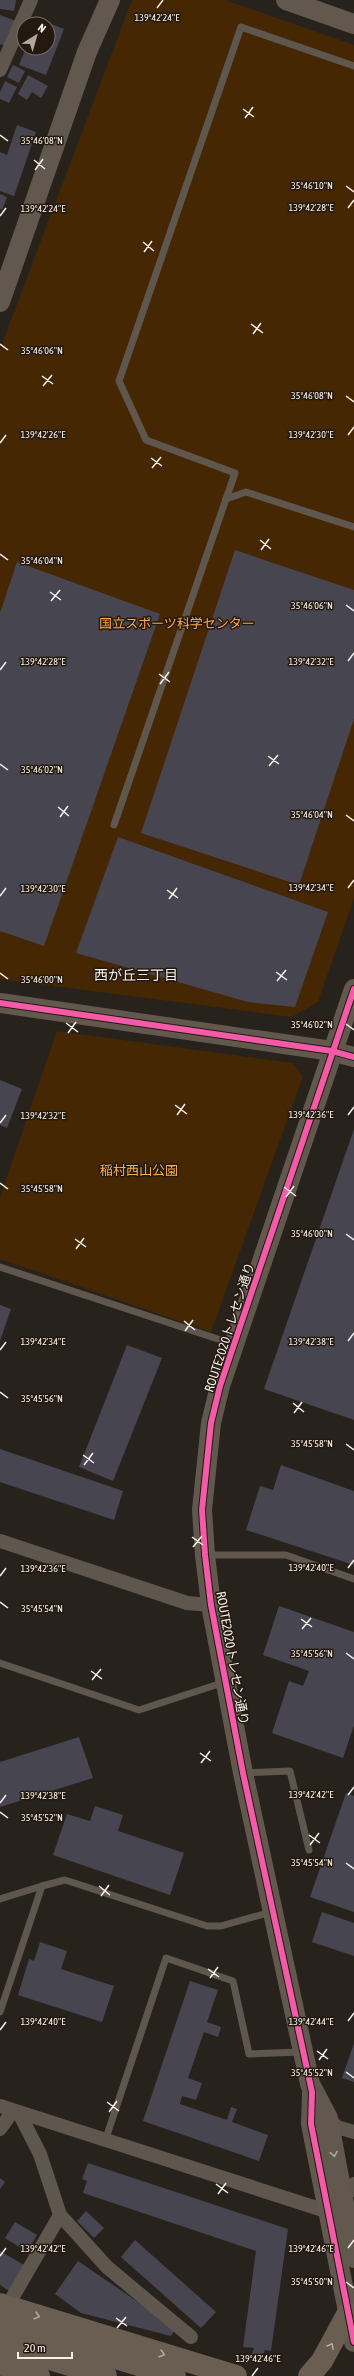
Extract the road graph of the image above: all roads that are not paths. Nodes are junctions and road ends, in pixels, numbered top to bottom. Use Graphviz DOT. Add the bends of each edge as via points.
graph roads {
  1 [pos="31,0"];
  2 [pos="110,0"];
  3 [pos="286,0"];
  4 [pos="354,24"];
  5 [pos="354,66"];
  6 [pos="0,70"];
  7 [pos="0,302"];
  8 [pos="226,498"];
  9 [pos="354,527"];
  10 [pos="114,825"];
  11 [pos="354,989"];
  12 [pos="0,1003"];
  13 [pos="332,1051"];
  14 [pos="354,1057"];
  15 [pos="0,1267"];
  16 [pos="234,1344"];
  17 [pos="0,1541"];
  18 [pos="205,1556"];
  19 [pos="354,1579"];
  20 [pos="211,1605"];
  21 [pos="0,1663"];
  22 [pos="225,1682"];
  23 [pos="243,1773"];
  24 [pos="309,1850"];
  25 [pos="42,1886"];
  26 [pos="0,1899"];
  27 [pos="273,1911"];
  28 [pos="0,2012"];
  29 [pos="303,2052"];
  30 [pos="312,2092"];
  31 [pos="11,2110"];
  32 [pos="328,2118"];
  33 [pos="0,2129"];
  34 [pos="354,2132"];
  35 [pos="105,2141"];
  36 [pos="354,2184"];
  37 [pos="334,2206"];
  38 [pos="60,2215"];
  39 [pos="354,2258"];
  40 [pos="2,2311"];
  41 [pos="348,2313"];
  42 [pos="192,2337"];
  43 [pos="354,2342"];
  44 [pos="0,2344"];
  45 [pos="49,2358"];
  46 [pos="0,2364"];
  47 [pos="106,2376"];
  48 [pos="175,2376"];
  49 [pos="236,2376"];
  50 [pos="309,2376"];
  1 -- 6 [label="street"];
  2 -- 7 [label="main road" via="84,59"];
  3 -- 4 [label="main road"];
  5 -- 8 [label="lane" via="241,27 118,381 146,440 235,473"];
  8 -- 9 [label="lane" via="246,492"];
  8 -- 10 [label="lane"];
  11 -- 13 [label="main road, ROUTE2020トレセン通り"];
  12 -- 13 [label="main road"];
  13 -- 14 [label="main road"];
  13 -- 16 [label="main road, ROUTE2020トレセン通り"];
  15 -- 16 [label="lane"];
  16 -- 18 [label="main road, ROUTE2020トレセン通り" via="211,1423 202,1510"];
  17 -- 20 [label="street" via="187,1603"];
  18 -- 19 [label="lane" via="286,1555"];
  18 -- 20 [label="main road, ROUTE2020トレセン通り"];
  20 -- 22 [label="main road, ROUTE2020トレセン通り"];
  21 -- 22 [label="lane" via="139,1710"];
  22 -- 23 [label="main road, ROUTE2020トレセン通り"];
  23 -- 24 [label="lane" via="290,1770"];
  23 -- 27 [label="main road, ROUTE2020トレセン通り"];
  25 -- 26 [label="lane"];
  25 -- 27 [label="lane" via="65,1880 206,1926 221,1926"];
  25 -- 28 [label="lane"];
  27 -- 29 [label="main road, ROUTE2020トレセン通り"];
  29 -- 30 [label="main road, ROUTE2020トレセン通り"];
  29 -- 35 [label="lane" via="248,2054 233,1981 166,1958"];
  30 -- 32 [label="main road, ROUTE2020トレセン通り"];
  30 -- 37 [label="main road, ROUTE2020トレセン通り" via="311,2124"];
  31 -- 33 [label="street"];
  31 -- 35 [label="street"];
  31 -- 38 [label="street" via="40,2154"];
  32 -- 34 [label="street" via="337,2127"];
  32 -- 37 [label="main road, ROUTE2020トレセン通り, one-way"];
  35 -- 37 [label="street"];
  36 -- 37 [label="street"];
  37 -- 39 [label="main road, ROUTE2020トレセン通り"];
  37 -- 41 [label="main road, ROUTE2020トレセン通り"];
  38 -- 40 [label="street"];
  38 -- 42 [label="street" via="107,2267"];
  40 -- 45 [label="main road"];
  40 -- 49 [label="main road, one-way"];
  41 -- 43 [label="main road, ROUTE2020トレセン通り"];
  50 -- 41 [label="main road, one-way" via="322,2361"];
  44 -- 45 [label="main road"];
  45 -- 46 [label="main road"];
  45 -- 47 [label="main road"];
  45 -- 48 [label="main road"];
}
